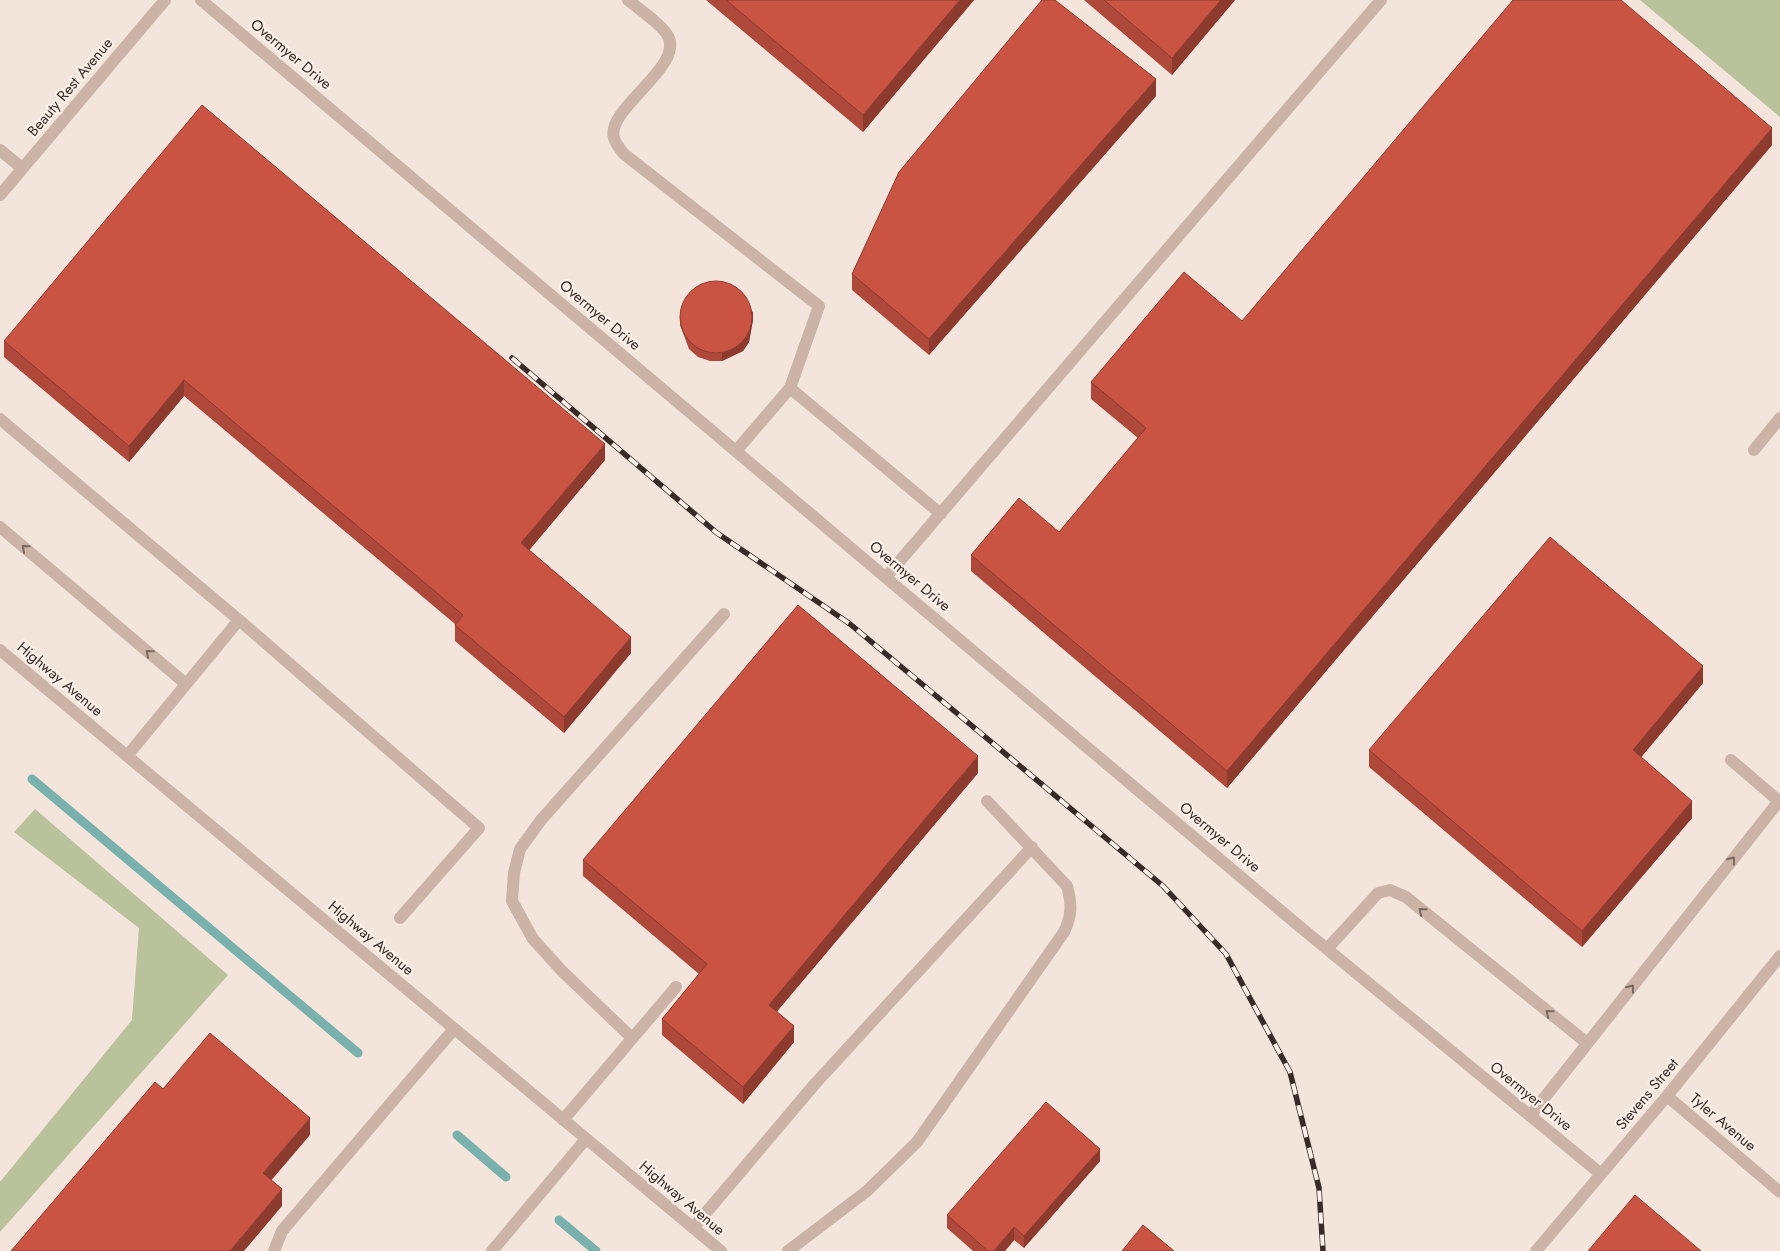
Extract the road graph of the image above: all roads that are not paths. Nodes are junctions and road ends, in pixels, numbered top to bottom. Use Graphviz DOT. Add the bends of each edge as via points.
graph roads {
  1 [pos="165,0"];
  2 [pos="201,0"];
  3 [pos="628,0"];
  4 [pos="1381,0"];
  5 [pos="0,150"];
  6 [pos="22,168"];
  7 [pos="0,195"];
  8 [pos="790,388"];
  9 [pos="1780,418"];
  10 [pos="0,419"];
  11 [pos="736,450"];
  12 [pos="1754,450"];
  13 [pos="941,514"];
  14 [pos="0,527"];
  15 [pos="886,577"];
  16 [pos="724,614"];
  17 [pos="239,620"];
  18 [pos="0,650"];
  19 [pos="186,684"];
  20 [pos="127,756"];
  21 [pos="1731,760"];
  22 [pos="987,801"];
  23 [pos="1780,801"];
  24 [pos="1032,847"];
  25 [pos="400,918"];
  26 [pos="1327,949"];
  27 [pos="1780,956"];
  28 [pos="676,987"];
  29 [pos="454,1029"];
  30 [pos="632,1038"];
  31 [pos="1587,1044"];
  32 [pos="1667,1096"];
  33 [pos="1530,1116"];
  34 [pos="563,1120"];
  35 [pos="586,1139"];
  36 [pos="1601,1174"];
  37 [pos="1780,1192"];
  38 [pos="693,1228"];
  39 [pos="274,1251"];
  40 [pos="492,1251"];
  41 [pos="721,1251"];
  42 [pos="788,1251"];
  43 [pos="1536,1251"];
  1 -- 6 [label="street, Beauty Rest Avenue"];
  2 -- 11 [label="street, Overmyer Drive"];
  3 -- 8 [label="street" via="667,34 671,46 664,64 615,123 614,137 624,154 819,306"];
  4 -- 13 [label="street"];
  5 -- 6 [label="street"];
  6 -- 7 [label="street, Beauty Rest Avenue"];
  8 -- 11 [label="street"];
  8 -- 13 [label="street"];
  9 -- 12 [label="street"];
  10 -- 17 [label="street"];
  11 -- 15 [label="street, Overmyer Drive"];
  13 -- 15 [label="street"];
  19 -- 14 [label="street, one-way"];
  15 -- 26 [label="street, Overmyer Drive"];
  16 -- 30 [label="street" via="540,820 520,849 514,873 512,901 533,939"];
  17 -- 19 [label="street"];
  17 -- 25 [label="street" via="480,828"];
  18 -- 20 [label="street, Highway Avenue"];
  19 -- 20 [label="street"];
  20 -- 29 [label="street, Highway Avenue"];
  21 -- 23 [label="street"];
  22 -- 24 [label="street"];
  31 -- 23 [label="street, one-way"];
  24 -- 38 [label="street" via="814,1085"];
  24 -- 42 [label="street" via="1067,886 1072,903 1070,920 1064,932 918,1142 867,1191"];
  31 -- 26 [label="street, one-way" via="1406,897 1390,890 1378,893"];
  26 -- 33 [label="street, Overmyer Drive"];
  27 -- 32 [label="street, Stevens Street"];
  28 -- 30 [label="street"];
  29 -- 34 [label="street, Highway Avenue"];
  29 -- 39 [label="street" via="282,1231"];
  30 -- 34 [label="street"];
  31 -- 33 [label="street"];
  32 -- 36 [label="street, Stevens Street"];
  32 -- 37 [label="street, Tyler Avenue"];
  33 -- 36 [label="street, Overmyer Drive"];
  34 -- 35 [label="street, Highway Avenue"];
  35 -- 38 [label="street, Highway Avenue"];
  35 -- 40 [label="street"];
  36 -- 43 [label="street, Stevens Street"];
  38 -- 41 [label="street, Highway Avenue"];
}
